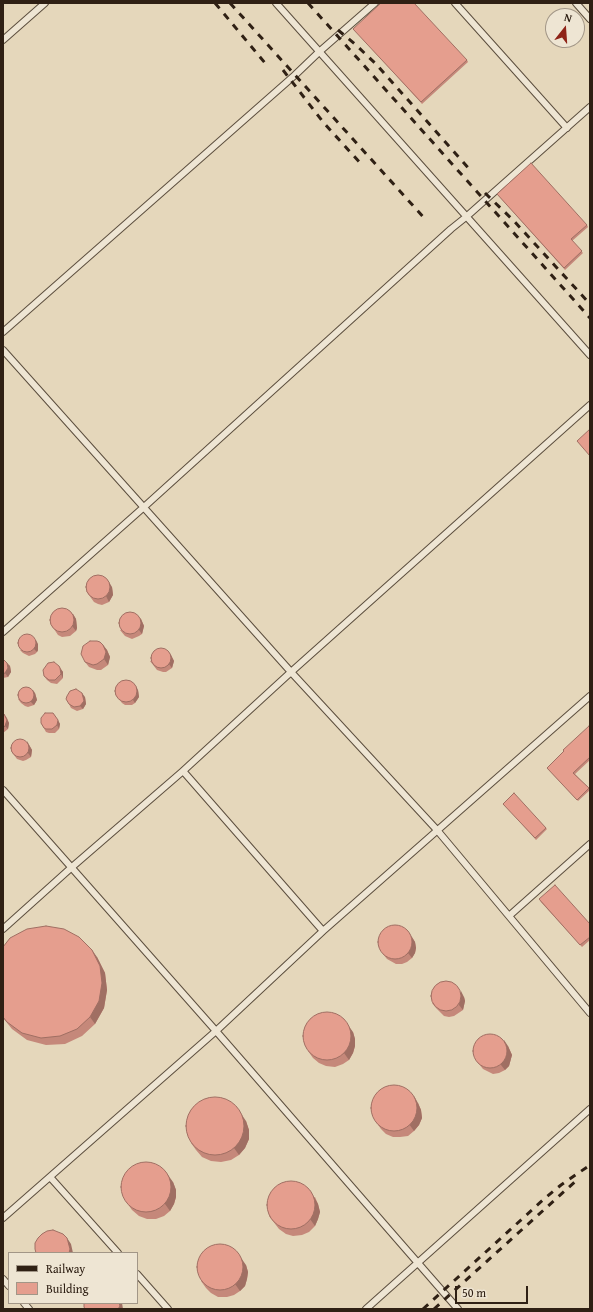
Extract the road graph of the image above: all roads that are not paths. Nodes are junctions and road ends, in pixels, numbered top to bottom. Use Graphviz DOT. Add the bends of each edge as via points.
graph roads {
  1 [pos="45,3"];
  2 [pos="276,3"];
  3 [pos="375,3"];
  4 [pos="455,3"];
  5 [pos="576,3"];
  6 [pos="590,19"];
  7 [pos="3,40"];
  8 [pos="319,52"];
  9 [pos="590,107"];
  10 [pos="567,128"];
  11 [pos="466,217"];
  12 [pos="3,332"];
  13 [pos="3,350"];
  14 [pos="590,355"];
  15 [pos="590,405"];
  16 [pos="144,507"];
  17 [pos="3,632"];
  18 [pos="291,672"];
  19 [pos="590,696"];
  20 [pos="183,771"];
  21 [pos="3,790"];
  22 [pos="437,830"];
  23 [pos="590,844"];
  24 [pos="72,867"];
  25 [pos="509,916"];
  26 [pos="3,929"];
  27 [pos="322,931"];
  28 [pos="590,1013"];
  29 [pos="216,1031"];
  30 [pos="590,1109"];
  31 [pos="50,1176"];
  32 [pos="3,1218"];
  33 [pos="117,1252"];
  34 [pos="417,1263"];
  35 [pos="138,1275"];
  36 [pos="168,1309"];
  37 [pos="366,1309"];
  38 [pos="458,1309"];
  1 -- 7 [label="lane"];
  2 -- 8 [label="lane"];
  3 -- 8 [label="lane"];
  4 -- 10 [label="lane"];
  5 -- 6 [label="lane"];
  8 -- 11 [label="lane"];
  8 -- 12 [label="lane"];
  9 -- 10 [label="lane"];
  10 -- 11 [label="lane"];
  11 -- 14 [label="lane"];
  11 -- 16 [label="lane"];
  13 -- 16 [label="lane"];
  15 -- 18 [label="lane"];
  16 -- 17 [label="lane"];
  16 -- 18 [label="lane"];
  18 -- 20 [label="lane"];
  18 -- 22 [label="lane"];
  19 -- 22 [label="lane"];
  20 -- 24 [label="lane"];
  20 -- 27 [label="lane"];
  21 -- 24 [label="lane"];
  22 -- 25 [label="lane"];
  22 -- 27 [label="lane"];
  23 -- 25 [label="lane"];
  24 -- 26 [label="lane"];
  24 -- 29 [label="lane"];
  25 -- 28 [label="lane"];
  27 -- 29 [label="lane"];
  29 -- 31 [label="lane"];
  29 -- 34 [label="lane"];
  30 -- 34 [label="lane"];
  31 -- 32 [label="lane"];
  31 -- 33 [label="lane"];
  34 -- 37 [label="lane"];
  34 -- 38 [label="lane"];
  35 -- 36 [label="lane"];
}
